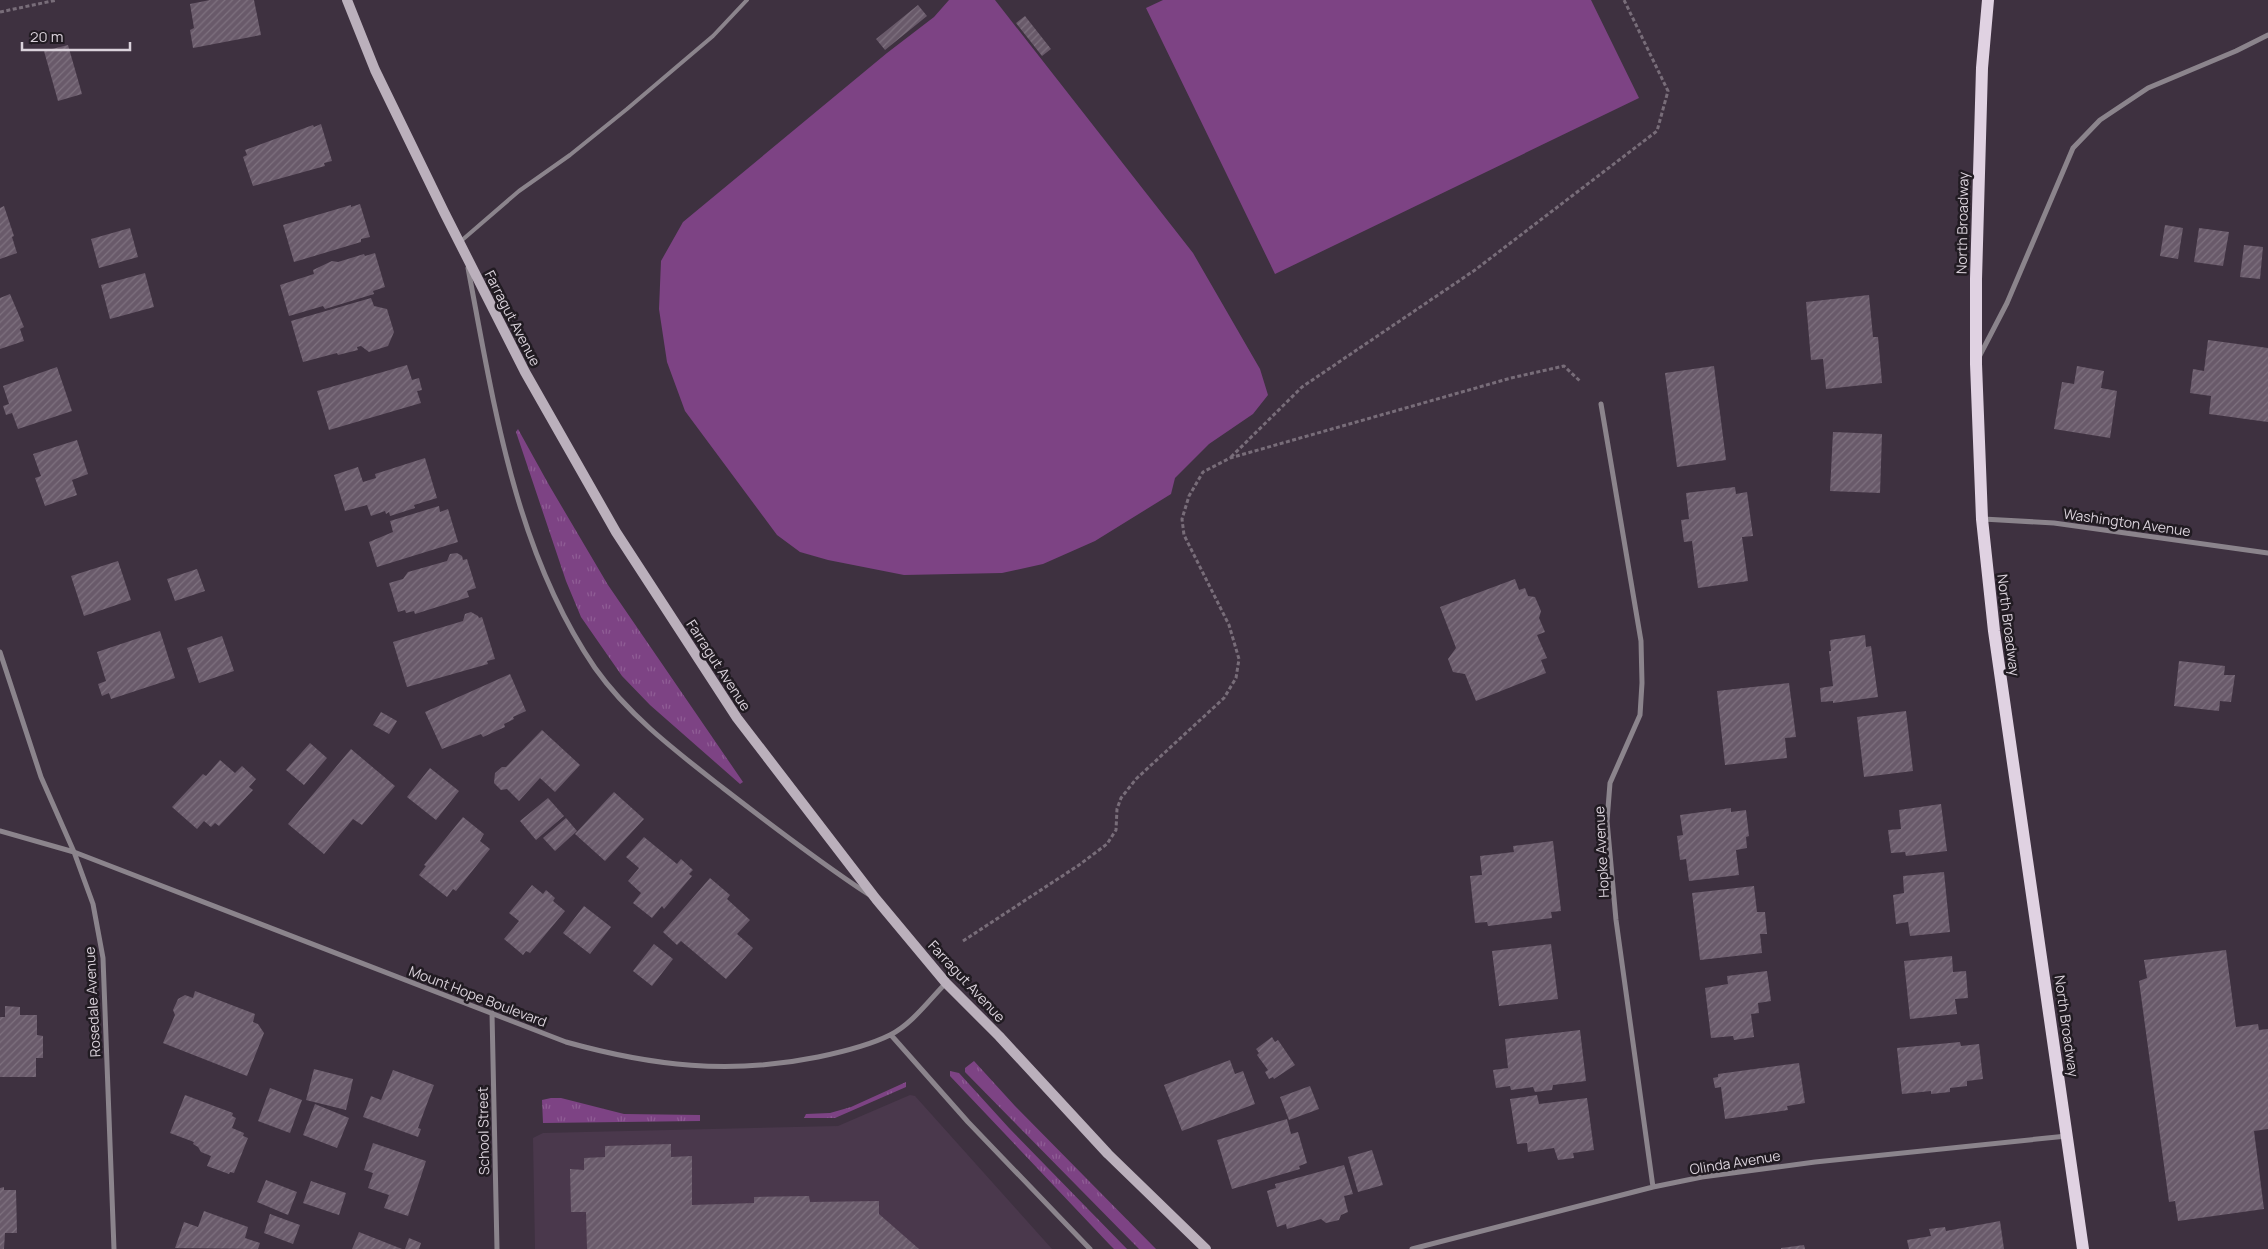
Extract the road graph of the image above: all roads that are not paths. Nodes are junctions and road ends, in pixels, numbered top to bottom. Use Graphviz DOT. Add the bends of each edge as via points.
graph roads {
  1 [pos="347,0"];
  2 [pos="747,0"];
  3 [pos="1988,0"];
  4 [pos="2268,35"];
  5 [pos="460,243"];
  6 [pos="466,255"];
  7 [pos="1976,364"];
  8 [pos="1601,404"];
  9 [pos="1982,519"];
  10 [pos="2268,553"];
  11 [pos="0,652"];
  12 [pos="0,831"];
  13 [pos="74,852"];
  14 [pos="876,899"];
  15 [pos="946,983"];
  16 [pos="492,1013"];
  17 [pos="890,1035"];
  18 [pos="2068,1136"];
  19 [pos="1653,1187"];
  20 [pos="114,1249"];
  21 [pos="497,1249"];
  22 [pos="1090,1249"];
  23 [pos="1206,1249"];
  24 [pos="1412,1249"];
  25 [pos="2083,1249"];
  1 -- 5 [label="main road, Farragut Avenue" via="376,70"];
  2 -- 5 [label="lane" via="713,36 628,109 519,191"];
  3 -- 7 [label="main road, North Broadway" via="1980,124"];
  4 -- 7 [label="street" via="2148,88 2100,120 2073,148 2008,303"];
  5 -- 6 [label="main road, Farragut Avenue"];
  6 -- 14 [label="main road, Farragut Avenue" via="525,372 616,532 736,718"];
  6 -- 14 [label="street" via="496,417 530,537 578,641 596,669 636,716 670,747 812,857"];
  7 -- 9 [label="main road, North Broadway"];
  8 -- 19 [label="street, Hopke Avenue" via="1640,641 1640,715 1610,783 1608,821 1616,920"];
  9 -- 10 [label="street, Washington Avenue" via="2054,524"];
  9 -- 18 [label="main road, North Broadway" via="1994,631"];
  11 -- 13 [label="street, Rosedale Avenue" via="41,777"];
  12 -- 13 [label="street, Mount Hope Boulevard"];
  13 -- 16 [label="street, Mount Hope Boulevard"];
  13 -- 20 [label="street, Rosedale Avenue" via="93,904 103,958"];
  14 -- 15 [label="main road, Farragut Avenue"];
  15 -- 17 [label="street, Mount Hope Boulevard"];
  15 -- 23 [label="main road, Farragut Avenue" via="1108,1154"];
  16 -- 17 [label="street, Mount Hope Boulevard" via="566,1042 612,1055 694,1067 777,1065 842,1052"];
  16 -- 21 [label="street, School Street"];
  17 -- 22 [label="street"];
  18 -- 19 [label="street, Olinda Avenue" via="1798,1164"];
  18 -- 25 [label="main road, North Broadway"];
  19 -- 24 [label="street, Olinda Avenue"];
}
